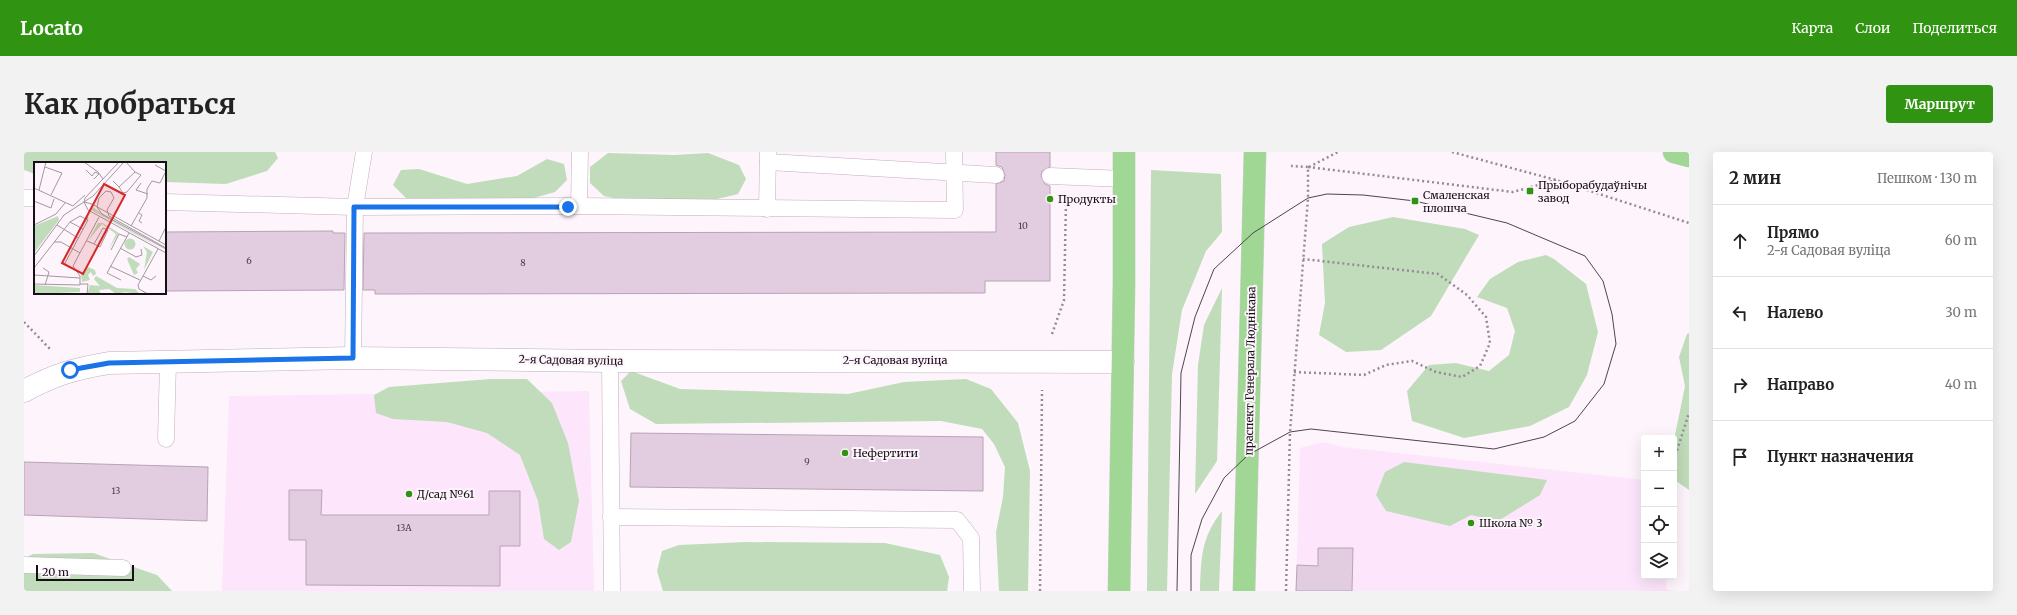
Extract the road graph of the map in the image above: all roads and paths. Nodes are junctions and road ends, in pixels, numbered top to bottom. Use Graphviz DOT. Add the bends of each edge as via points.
graph roads {
  1 [pos="364,152"];
  2 [pos="580,152"];
  3 [pos="954,152"];
  4 [pos="1124,152"];
  5 [pos="1255,152"];
  6 [pos="1338,152"];
  7 [pos="1452,152"];
  8 [pos="1674,152"];
  9 [pos="1689,156"];
  10 [pos="768,157"];
  11 [pos="1291,166"];
  12 [pos="1308,168"];
  13 [pos="956,174"];
  14 [pos="996,175"];
  15 [pos="1050,176"];
  16 [pos="1125,179"];
  17 [pos="1556,180"];
  18 [pos="166,202"];
  19 [pos="579,206"];
  20 [pos="354,207"];
  21 [pos="768,209"];
  22 [pos="1689,223"];
  23 [pos="1303,259"];
  24 [pos="24,322"];
  25 [pos="353,358"];
  26 [pos="610,361"];
  27 [pos="168,362"];
  28 [pos="1123,362"];
  29 [pos="70,370"];
  30 [pos="1294,372"];
  31 [pos="24,391"];
  32 [pos="1689,413"];
  33 [pos="166,439"];
  34 [pos="1677,451"];
  35 [pos="611,516"];
  36 [pos="24,565"];
  37 [pos="123,568"];
  38 [pos="612,591"];
  39 [pos="972,591"];
  40 [pos="1119,591"];
  41 [pos="1244,591"];
  42 [pos="1286,591"];
  1 -- 20 [label="lane"];
  2 -- 19 [label="lane"];
  3 -- 13 [label="lane"];
  4 -- 16 [label="main road"];
  5 -- 41 [label="main road, праспект Генерала Люднікава"];
  6 -- 12 [label="path"];
  7 -- 17 [label="path"];
  8 -- 9 [label="main road"];
  10 -- 13 [label="lane"];
  10 -- 21 [label="lane"];
  11 -- 12 [label="path"];
  12 -- 17 [label="path" via="1513,192"];
  12 -- 23 [label="path"];
  13 -- 14 [label="lane"];
  13 -- 21 [label="lane" via="955,210"];
  15 -- 16 [label="lane"];
  16 -- 28 [label="main road"];
  17 -- 22 [label="path"];
  18 -- 20 [label="lane"];
  19 -- 20 [label="lane"];
  19 -- 21 [label="lane"];
  20 -- 25 [label="lane"];
  23 -- 30 [label="path"];
  23 -- 30 [label="path" via="1438,274 1467,295 1486,317 1490,343 1480,366 1462,377 1436,372 1412,361 1386,365 1364,375"];
  24 -- 29 [label="path"];
  25 -- 26 [label="street, 2-я Садовая вуліца"];
  25 -- 27 [label="street, 2-я Садовая вуліца"];
  26 -- 28 [label="street, 2-я Садовая вуліца"];
  26 -- 35 [label="lane"];
  27 -- 29 [label="street, 2-я Садовая вуліца" via="109,363"];
  27 -- 33 [label="lane"];
  28 -- 40 [label="main road"];
  29 -- 31 [label="street, 2-я Садовая вуліца"];
  30 -- 42 [label="path"];
  32 -- 34 [label="path"];
  35 -- 38 [label="lane"];
  35 -- 39 [label="lane" via="956,520 971,538"];
  36 -- 37 [label="lane"];
}
